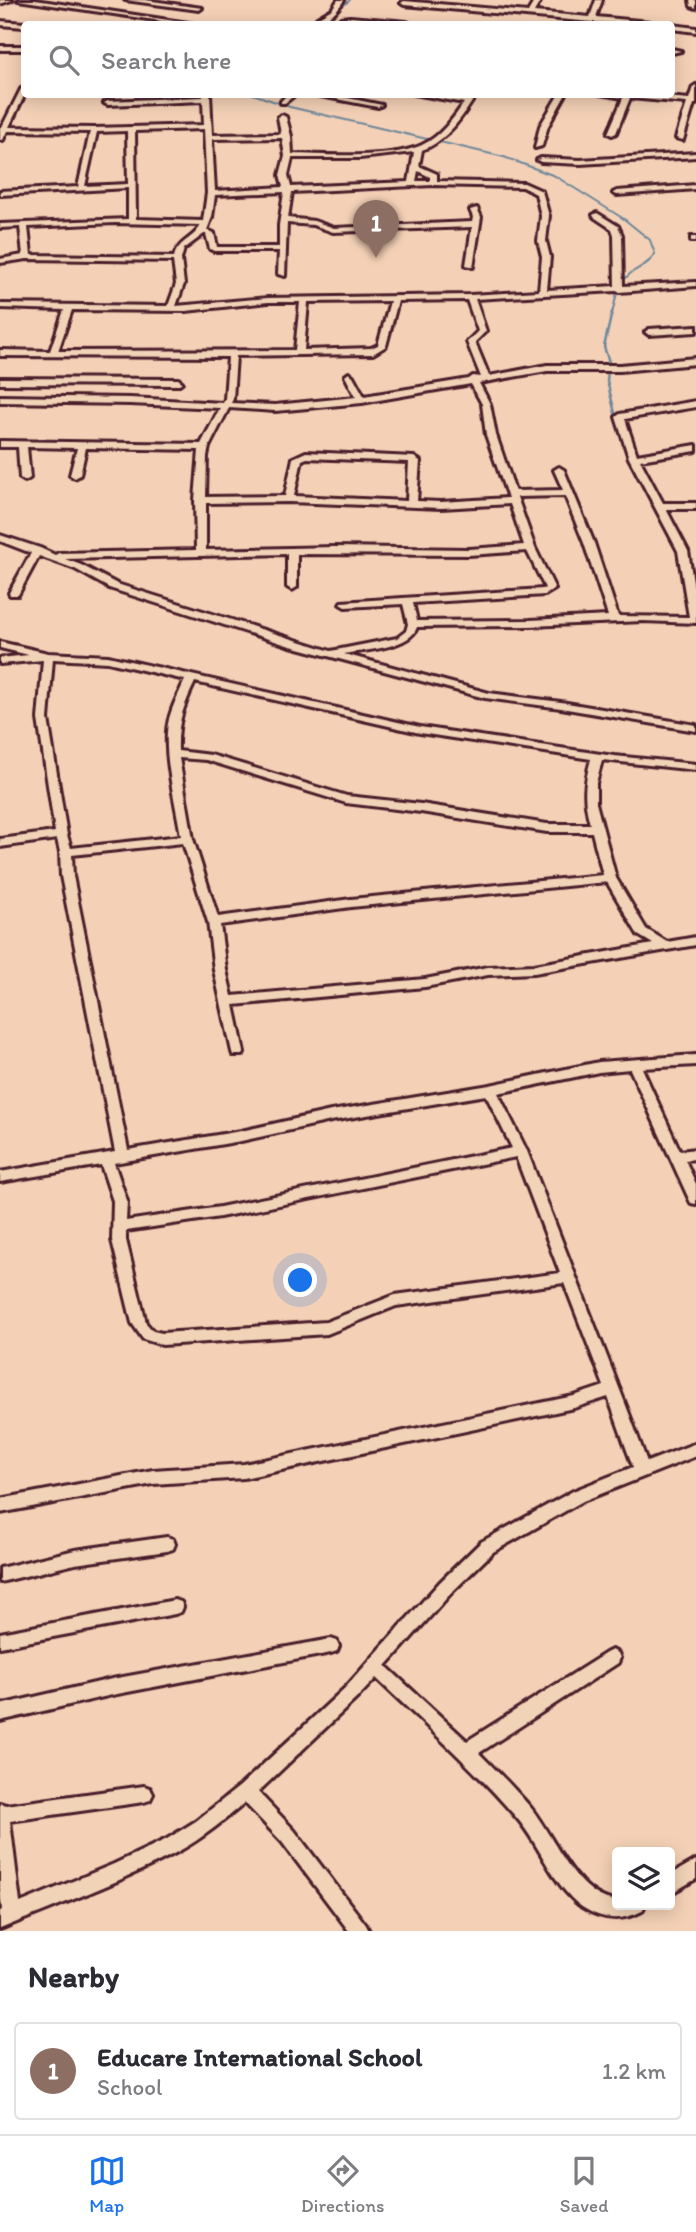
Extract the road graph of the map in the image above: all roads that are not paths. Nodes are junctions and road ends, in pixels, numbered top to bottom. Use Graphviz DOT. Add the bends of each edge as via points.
graph roads {
  1 [pos="9,0"];
  2 [pos="21,0"];
  3 [pos="128,0"];
  4 [pos="341,0"];
  5 [pos="485,0"];
  6 [pos="538,0"];
  7 [pos="599,0"];
  8 [pos="692,0"];
  9 [pos="2,1"];
  10 [pos="406,2"];
  11 [pos="108,4"];
  12 [pos="696,6"];
  13 [pos="199,8"];
  14 [pos="101,10"];
  15 [pos="478,10"];
  16 [pos="655,14"];
  17 [pos="529,15"];
  18 [pos="319,19"];
  19 [pos="592,20"];
  20 [pos="172,21"];
  21 [pos="343,21"];
  22 [pos="391,21"];
  23 [pos="559,21"];
  24 [pos="607,21"];
  25 [pos="652,21"];
  26 [pos="0,23"];
  27 [pos="21,25"];
  28 [pos="675,27"];
  29 [pos="696,30"];
  30 [pos="0,48"];
  31 [pos="21,48"];
  32 [pos="696,87"];
  33 [pos="21,94"];
  34 [pos="189,98"];
  35 [pos="205,98"];
  36 [pos="288,98"];
  37 [pos="337,98"];
  38 [pos="440,98"];
  39 [pos="472,98"];
  40 [pos="561,98"];
  41 [pos="626,98"];
  42 [pos="639,98"];
  43 [pos="284,102"];
  44 [pos="693,102"];
  45 [pos="108,103"];
  46 [pos="469,103"];
  47 [pos="378,105"];
  48 [pos="282,117"];
  49 [pos="207,127"];
  50 [pos="2,129"];
  51 [pos="131,129"];
  52 [pos="94,130"];
  53 [pos="612,133"];
  54 [pos="287,136"];
  55 [pos="209,137"];
  56 [pos="0,138"];
  57 [pos="680,138"];
  58 [pos="538,146"];
  59 [pos="418,150"];
  60 [pos="696,155"];
  61 [pos="289,156"];
  62 [pos="541,160"];
  63 [pos="416,167"];
  64 [pos="433,184"];
  65 [pos="412,185"];
  66 [pos="132,186"];
  67 [pos="696,187"];
  68 [pos="81,189"];
  69 [pos="288,191"];
  70 [pos="0,193"];
  71 [pos="211,193"];
  72 [pos="617,193"];
  73 [pos="474,210"];
  74 [pos="597,215"];
  75 [pos="285,219"];
  76 [pos="132,221"];
  77 [pos="476,224"];
  78 [pos="24,225"];
  79 [pos="0,226"];
  80 [pos="204,227"];
  81 [pos="187,242"];
  82 [pos="212,246"];
  83 [pos="283,249"];
  84 [pos="27,257"];
  85 [pos="177,259"];
  86 [pos="0,261"];
  87 [pos="470,265"];
  88 [pos="282,274"];
  89 [pos="696,284"];
  90 [pos="619,290"];
  91 [pos="543,294"];
  92 [pos="470,297"];
  93 [pos="395,298"];
  94 [pos="304,299"];
  95 [pos="0,306"];
  96 [pos="69,307"];
  97 [pos="171,309"];
  98 [pos="696,329"];
  99 [pos="649,332"];
  100 [pos="0,353"];
  101 [pos="53,353"];
  102 [pos="232,354"];
  103 [pos="299,354"];
  104 [pos="696,360"];
  105 [pos="349,376"];
  106 [pos="485,377"];
  107 [pos="473,379"];
  108 [pos="0,381"];
  109 [pos="178,382"];
  110 [pos="1,400"];
  111 [pos="362,400"];
  112 [pos="696,404"];
  113 [pos="227,407"];
  114 [pos="0,444"];
  115 [pos="22,445"];
  116 [pos="82,445"];
  117 [pos="204,447"];
  118 [pos="696,449"];
  119 [pos="634,458"];
  120 [pos="559,470"];
  121 [pos="75,475"];
  122 [pos="25,478"];
  123 [pos="566,493"];
  124 [pos="513,498"];
  125 [pos="289,499"];
  126 [pos="200,500"];
  127 [pos="412,502"];
  128 [pos="659,506"];
  129 [pos="696,506"];
  130 [pos="0,538"];
  131 [pos="530,548"];
  132 [pos="37,550"];
  133 [pos="292,551"];
  134 [pos="201,553"];
  135 [pos="52,556"];
  136 [pos="692,567"];
  137 [pos="292,587"];
  138 [pos="14,593"];
  139 [pos="407,601"];
  140 [pos="345,604"];
  141 [pos="614,618"];
  142 [pos="695,620"];
  143 [pos="413,624"];
  144 [pos="0,645"];
  145 [pos="333,653"];
  146 [pos="48,656"];
  147 [pos="0,661"];
  148 [pos="192,677"];
  149 [pos="696,727"];
  150 [pos="173,754"];
  151 [pos="597,757"];
  152 [pos="696,767"];
  153 [pos="596,828"];
  154 [pos="61,835"];
  155 [pos="187,839"];
  156 [pos="0,843"];
  157 [pos="66,852"];
  158 [pos="610,878"];
  159 [pos="214,922"];
  160 [pos="642,932"];
  161 [pos="696,941"];
  162 [pos="667,947"];
  163 [pos="638,952"];
  164 [pos="229,1001"];
  165 [pos="238,1052"];
  166 [pos="696,1060"];
  167 [pos="634,1064"];
  168 [pos="490,1090"];
  169 [pos="520,1151"];
  170 [pos="696,1153"];
  171 [pos="121,1155"];
  172 [pos="676,1156"];
  173 [pos="106,1160"];
  174 [pos="0,1177"];
  175 [pos="696,1199"];
  176 [pos="120,1227"];
  177 [pos="569,1277"];
  178 [pos="612,1390"];
  179 [pos="696,1450"];
  180 [pos="642,1471"];
  181 [pos="0,1506"];
  182 [pos="167,1544"];
  183 [pos="0,1575"];
  184 [pos="175,1607"];
  185 [pos="0,1640"];
  186 [pos="331,1646"];
  187 [pos="612,1658"];
  188 [pos="376,1667"];
  189 [pos="0,1713"];
  190 [pos="465,1752"];
  191 [pos="246,1792"];
  192 [pos="144,1794"];
  193 [pos="0,1813"];
  194 [pos="696,1869"];
  195 [pos="675,1882"];
  196 [pos="612,1910"];
  197 [pos="6,1917"];
  198 [pos="360,1931"];
  1 -- 9 [label="street"];
  2 -- 14 [label="street"];
  3 -- 13 [label="street"];
  4 -- 18 [label="street"];
  5 -- 15 [label="street"];
  6 -- 17 [label="street"];
  7 -- 19 [label="street"];
  8 -- 12 [label="street"];
  10 -- 15 [label="street"];
  10 -- 22 [label="street"];
  11 -- 14 [label="street"];
  14 -- 20 [label="street"];
  15 -- 17 [label="street"];
  16 -- 25 [label="street"];
  17 -- 23 [label="street"];
  19 -- 23 [label="street"];
  19 -- 24 [label="street"];
  21 -- 22 [label="street"];
  26 -- 27 [label="street"];
  28 -- 29 [label="street"];
  30 -- 31 [label="street"];
  32 -- 44 [label="street"];
  33 -- 50 [label="street"];
  34 -- 45 [label="street"];
  35 -- 49 [label="street"];
  36 -- 43 [label="street"];
  37 -- 47 [label="street"];
  38 -- 46 [label="street"];
  39 -- 46 [label="street"];
  40 -- 58 [label="street"];
  41 -- 53 [label="street"];
  42 -- 44 [label="street"];
  44 -- 57 [label="street"];
  46 -- 59 [label="street" via="454,123"];
  48 -- 54 [label="street"];
  49 -- 51 [label="street"];
  49 -- 55 [label="street"];
  50 -- 52 [label="street"];
  50 -- 56 [label="street"];
  51 -- 52 [label="street"];
  51 -- 66 [label="street"];
  52 -- 68 [label="street"];
  54 -- 55 [label="street"];
  54 -- 61 [label="street"];
  55 -- 71 [label="street"];
  59 -- 61 [label="street"];
  59 -- 63 [label="street"];
  60 -- 62 [label="street"];
  61 -- 69 [label="street" via="284,175"];
  63 -- 64 [label="street" via="434,176"];
  63 -- 65 [label="street"];
  64 -- 65 [label="street"];
  64 -- 91 [label="street" via="524,185 539,194 545,216"];
  65 -- 69 [label="street"];
  66 -- 68 [label="street"];
  66 -- 76 [label="street"];
  67 -- 72 [label="street"];
  68 -- 70 [label="street"];
  69 -- 71 [label="street"];
  69 -- 75 [label="street"];
  71 -- 80 [label="street"];
  73 -- 77 [label="street"];
  74 -- 90 [label="street" via="618,235"];
  75 -- 77 [label="street" via="333,230"];
  75 -- 83 [label="street"];
  76 -- 78 [label="street"];
  76 -- 80 [label="street"];
  77 -- 87 [label="street"];
  78 -- 79 [label="street"];
  78 -- 84 [label="street"];
  80 -- 81 [label="street"];
  80 -- 82 [label="street"];
  81 -- 82 [label="street"];
  81 -- 85 [label="street"];
  82 -- 83 [label="street" via="218,250"];
  83 -- 88 [label="street"];
  84 -- 85 [label="street"];
  84 -- 86 [label="street"];
  85 -- 97 [label="street" via="180,284"];
  89 -- 90 [label="street"];
  90 -- 91 [label="street"];
  91 -- 92 [label="street"];
  92 -- 93 [label="street"];
  92 -- 106 [label="street" via="482,331 471,340 472,346"];
  93 -- 94 [label="street"];
  93 -- 103 [label="street" via="380,349"];
  94 -- 97 [label="street"];
  94 -- 103 [label="street"];
  95 -- 96 [label="street"];
  96 -- 97 [label="street"];
  96 -- 101 [label="street"];
  98 -- 99 [label="street"];
  100 -- 101 [label="street"];
  101 -- 102 [label="street"];
  102 -- 103 [label="street"];
  102 -- 113 [label="street"];
  104 -- 106 [label="street" via="620,368 547,368"];
  105 -- 111 [label="street"];
  106 -- 107 [label="street"];
  107 -- 111 [label="street"];
  107 -- 124 [label="street" via="486,404 491,435"];
  108 -- 109 [label="street"];
  110 -- 113 [label="street"];
  111 -- 113 [label="street"];
  112 -- 119 [label="street" via="620,417"];
  113 -- 117 [label="street"];
  114 -- 115 [label="street"];
  115 -- 116 [label="street"];
  115 -- 122 [label="street"];
  116 -- 117 [label="street"];
  116 -- 121 [label="street"];
  117 -- 126 [label="street"];
  118 -- 119 [label="street"];
  119 -- 128 [label="street"];
  120 -- 123 [label="street"];
  123 -- 124 [label="street"];
  123 -- 141 [label="street" via="589,543"];
  124 -- 127 [label="street" via="441,505"];
  124 -- 131 [label="street"];
  125 -- 126 [label="street"];
  125 -- 127 [label="street"];
  125 -- 127 [label="street" via="298,458 306,455 411,459 415,461"];
  126 -- 134 [label="street"];
  128 -- 129 [label="street"];
  128 -- 136 [label="street"];
  130 -- 132 [label="street"];
  131 -- 133 [label="street"];
  131 -- 139 [label="street" via="550,589 545,592"];
  132 -- 135 [label="street"];
  132 -- 138 [label="street"];
  133 -- 134 [label="street"];
  133 -- 137 [label="street"];
  134 -- 135 [label="street"];
  135 -- 145 [label="street" via="113,586 229,625"];
  136 -- 142 [label="street"];
  139 -- 140 [label="street"];
  139 -- 143 [label="street"];
  141 -- 142 [label="street"];
  141 -- 143 [label="street"];
  143 -- 145 [label="street" via="400,640"];
  144 -- 146 [label="street"];
  145 -- 149 [label="street" via="489,696"];
  146 -- 147 [label="street"];
  146 -- 148 [label="street" via="108,659"];
  146 -- 154 [label="street" via="43,719"];
  148 -- 150 [label="street" via="177,708"];
  148 -- 151 [label="street" via="370,720"];
  150 -- 153 [label="street" via="207,757 346,799 547,828"];
  150 -- 155 [label="street"];
  151 -- 152 [label="street"];
  151 -- 153 [label="street" via="590,783"];
  153 -- 158 [label="street"];
  154 -- 156 [label="street"];
  154 -- 157 [label="street"];
  155 -- 157 [label="street"];
  155 -- 159 [label="street"];
  157 -- 171 [label="street"];
  158 -- 159 [label="street" via="351,903"];
  158 -- 160 [label="street"];
  159 -- 164 [label="street"];
  160 -- 162 [label="street"];
  160 -- 163 [label="street"];
  161 -- 162 [label="street"];
  162 -- 163 [label="street"];
  163 -- 164 [label="street" via="425,983"];
  164 -- 165 [label="street"];
  166 -- 167 [label="street"];
  167 -- 168 [label="street" via="569,1072"];
  167 -- 172 [label="street"];
  168 -- 169 [label="street"];
  168 -- 171 [label="street"];
  169 -- 176 [label="street" via="232,1210"];
  169 -- 177 [label="street"];
  170 -- 172 [label="street"];
  171 -- 173 [label="street"];
  172 -- 175 [label="street"];
  173 -- 174 [label="street"];
  173 -- 176 [label="street" via="120,1201"];
  176 -- 177 [label="street" via="119,1240 139,1323 144,1333 162,1339 327,1328 395,1301"];
  177 -- 178 [label="street"];
  178 -- 180 [label="street"];
  178 -- 181 [label="street" via="304,1461 153,1478"];
  179 -- 180 [label="street"];
  180 -- 188 [label="street" via="578,1496 487,1547"];
  182 -- 183 [label="street"];
  184 -- 185 [label="street"];
  186 -- 189 [label="street"];
  187 -- 190 [label="street"];
  188 -- 190 [label="street"];
  188 -- 191 [label="street"];
  190 -- 196 [label="street" via="525,1814 583,1897"];
  191 -- 197 [label="street" via="173,1845"];
  191 -- 198 [label="street" via="288,1836"];
  192 -- 193 [label="street"];
  193 -- 197 [label="street"];
  194 -- 195 [label="street"];
}
